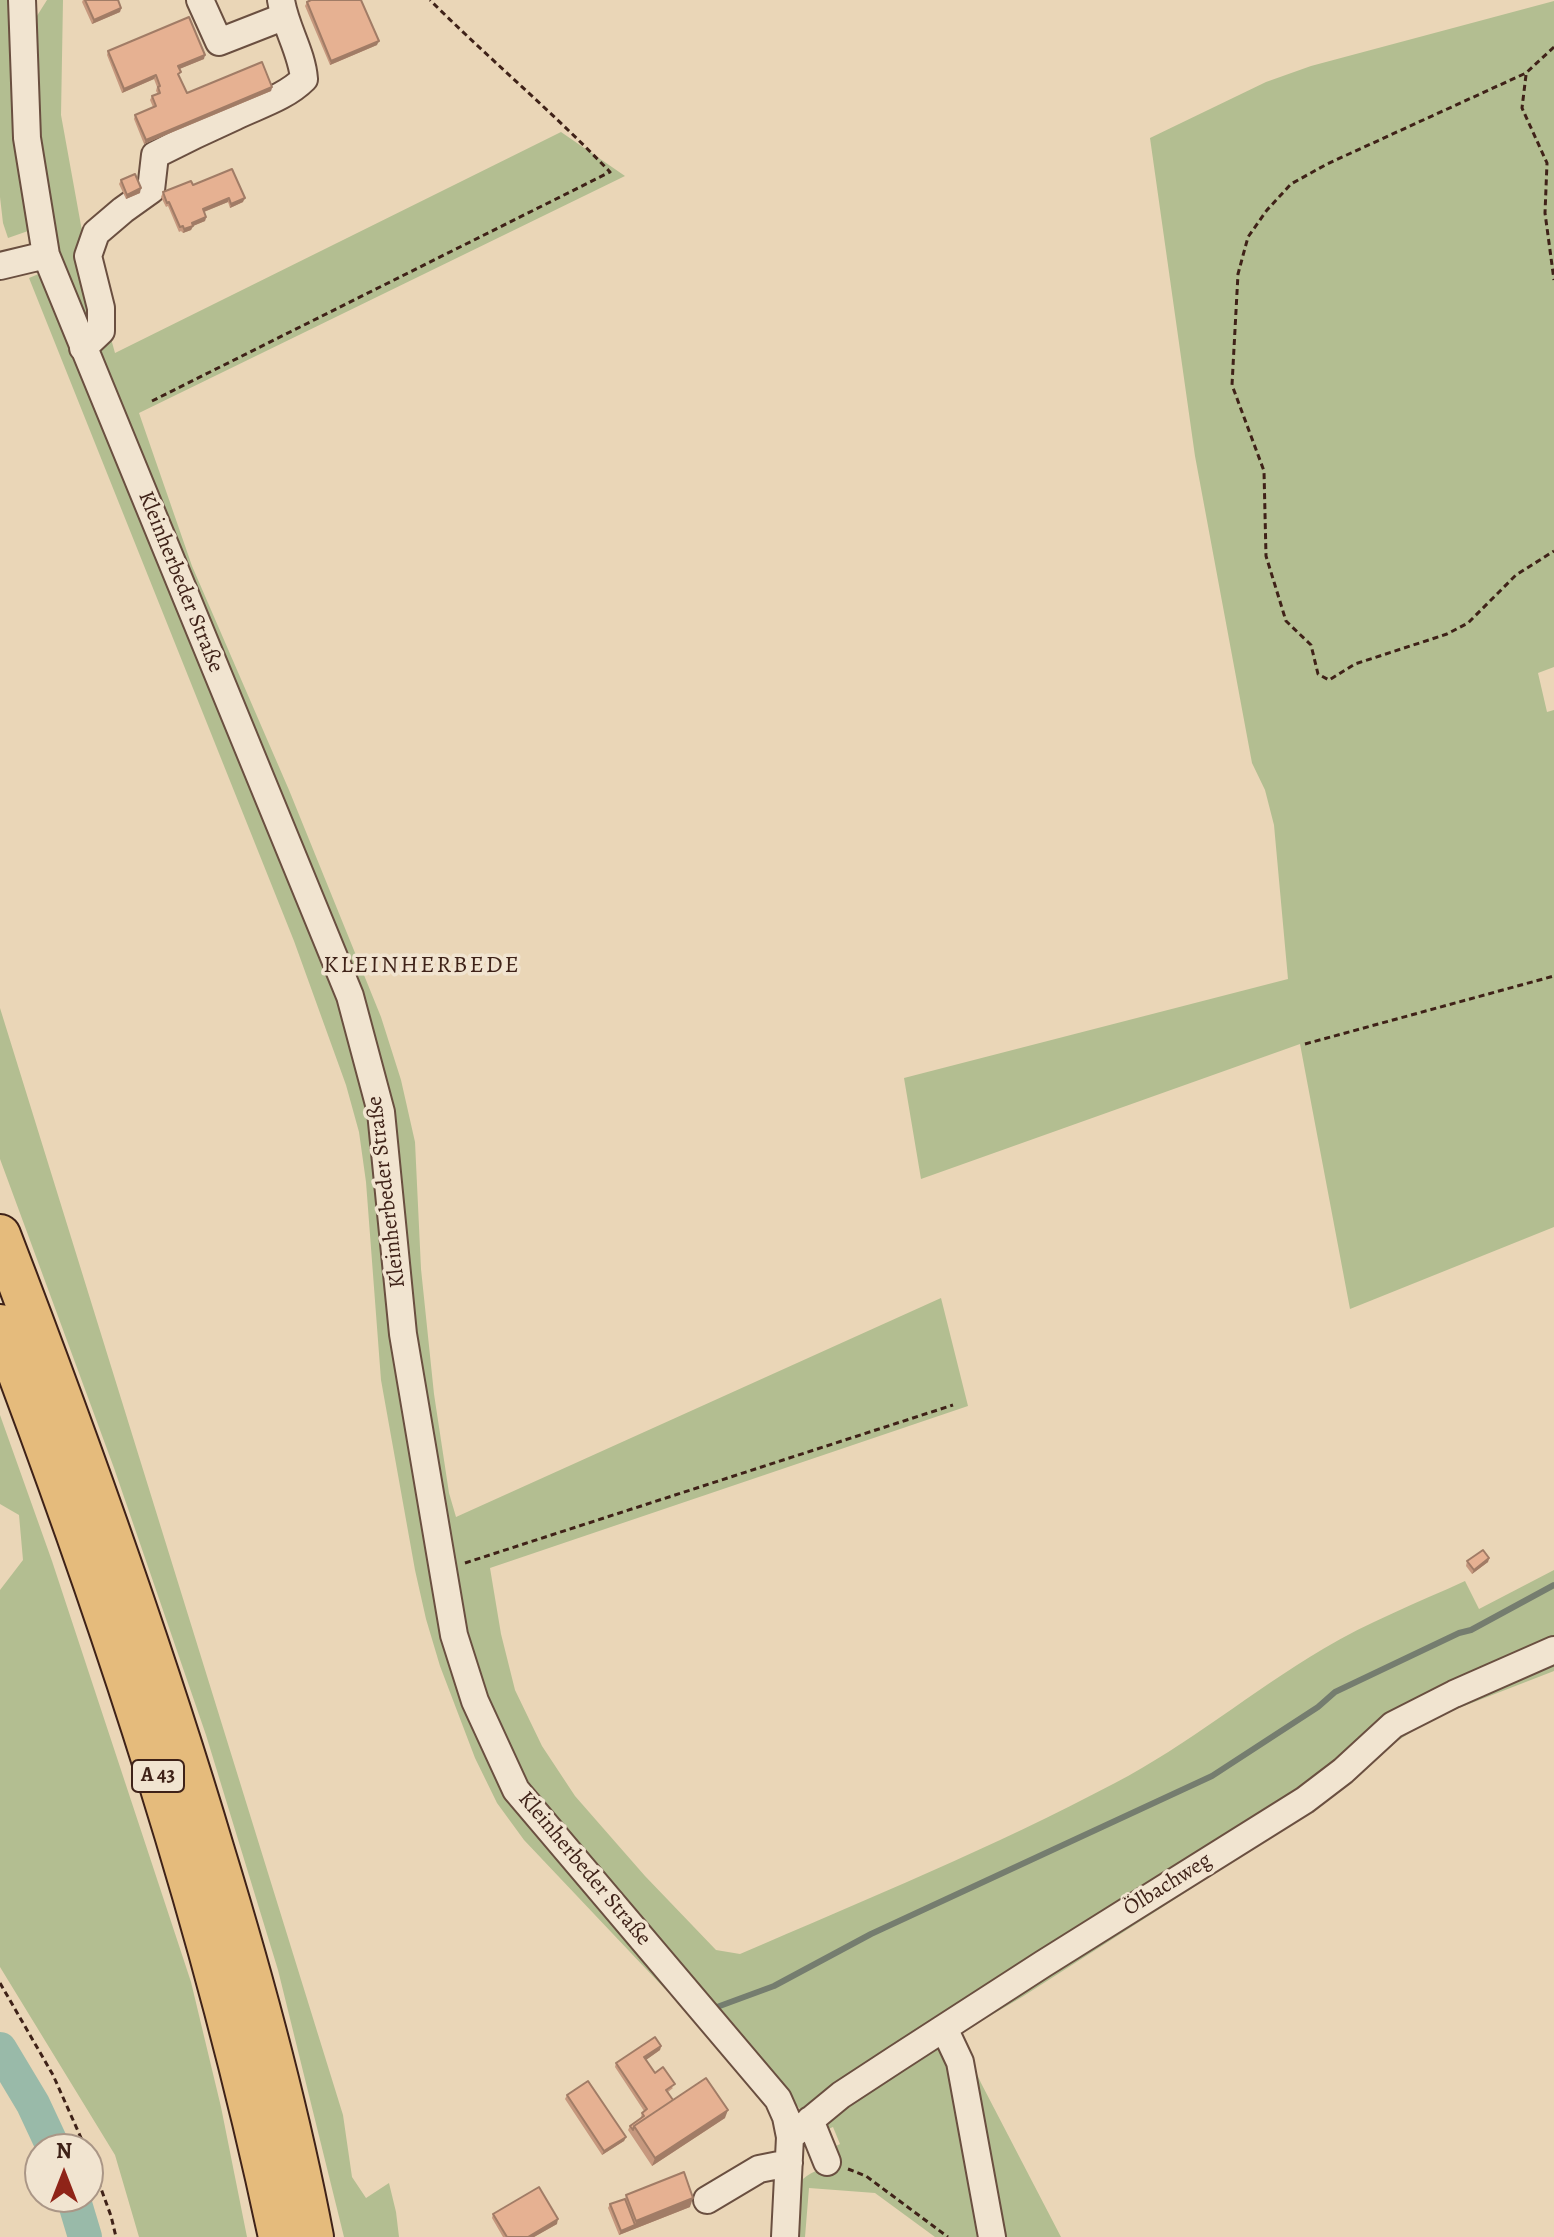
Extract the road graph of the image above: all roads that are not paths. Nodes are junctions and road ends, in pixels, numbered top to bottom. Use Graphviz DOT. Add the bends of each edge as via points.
graph roads {
  1 [pos="22,0"];
  2 [pos="200,0"];
  3 [pos="282,8"];
  4 [pos="46,255"];
  5 [pos="0,266"];
  6 [pos="83,348"];
  7 [pos="0,1235"];
  8 [pos="0,1325"];
  9 [pos="1554,1650"];
  10 [pos="944,2028"];
  11 [pos="800,2128"];
  12 [pos="789,2163"];
  13 [pos="837,2165"];
  14 [pos="707,2200"];
  15 [pos="279,2237"];
  16 [pos="313,2237"];
  17 [pos="785,2237"];
  18 [pos="992,2237"];
  1 -- 4 [label="street, Kleinherbeder Straße" via="27,138"];
  2 -- 3 [label="street" via="219,42"];
  3 -- 6 [label="street" via="304,79 275,99 155,155 151,190 96,233 88,256 101,331"];
  4 -- 5 [label="street"];
  4 -- 6 [label="street, Kleinherbeder Straße"];
  6 -- 11 [label="street, Kleinherbeder Straße" via="350,996 381,1112 403,1334 454,1635 475,1701 516,1790"];
  7 -- 16 [label="highway, A 43" via="149,1642 195,1788 273,2061"];
  8 -- 15 [label="highway, A 43" via="163,1789 230,2025"];
  9 -- 10 [label="street, Ölbachweg" via="1393,1725 1305,1800"];
  10 -- 11 [label="street, Ölbachweg"];
  10 -- 18 [label="street" via="960,2062"];
  11 -- 12 [label="street, Kleinherbeder Straße"];
  11 -- 13 [label="street"];
  12 -- 14 [label="street" via="759,2169"];
  12 -- 17 [label="street, Kleinherbeder Straße"];
}
